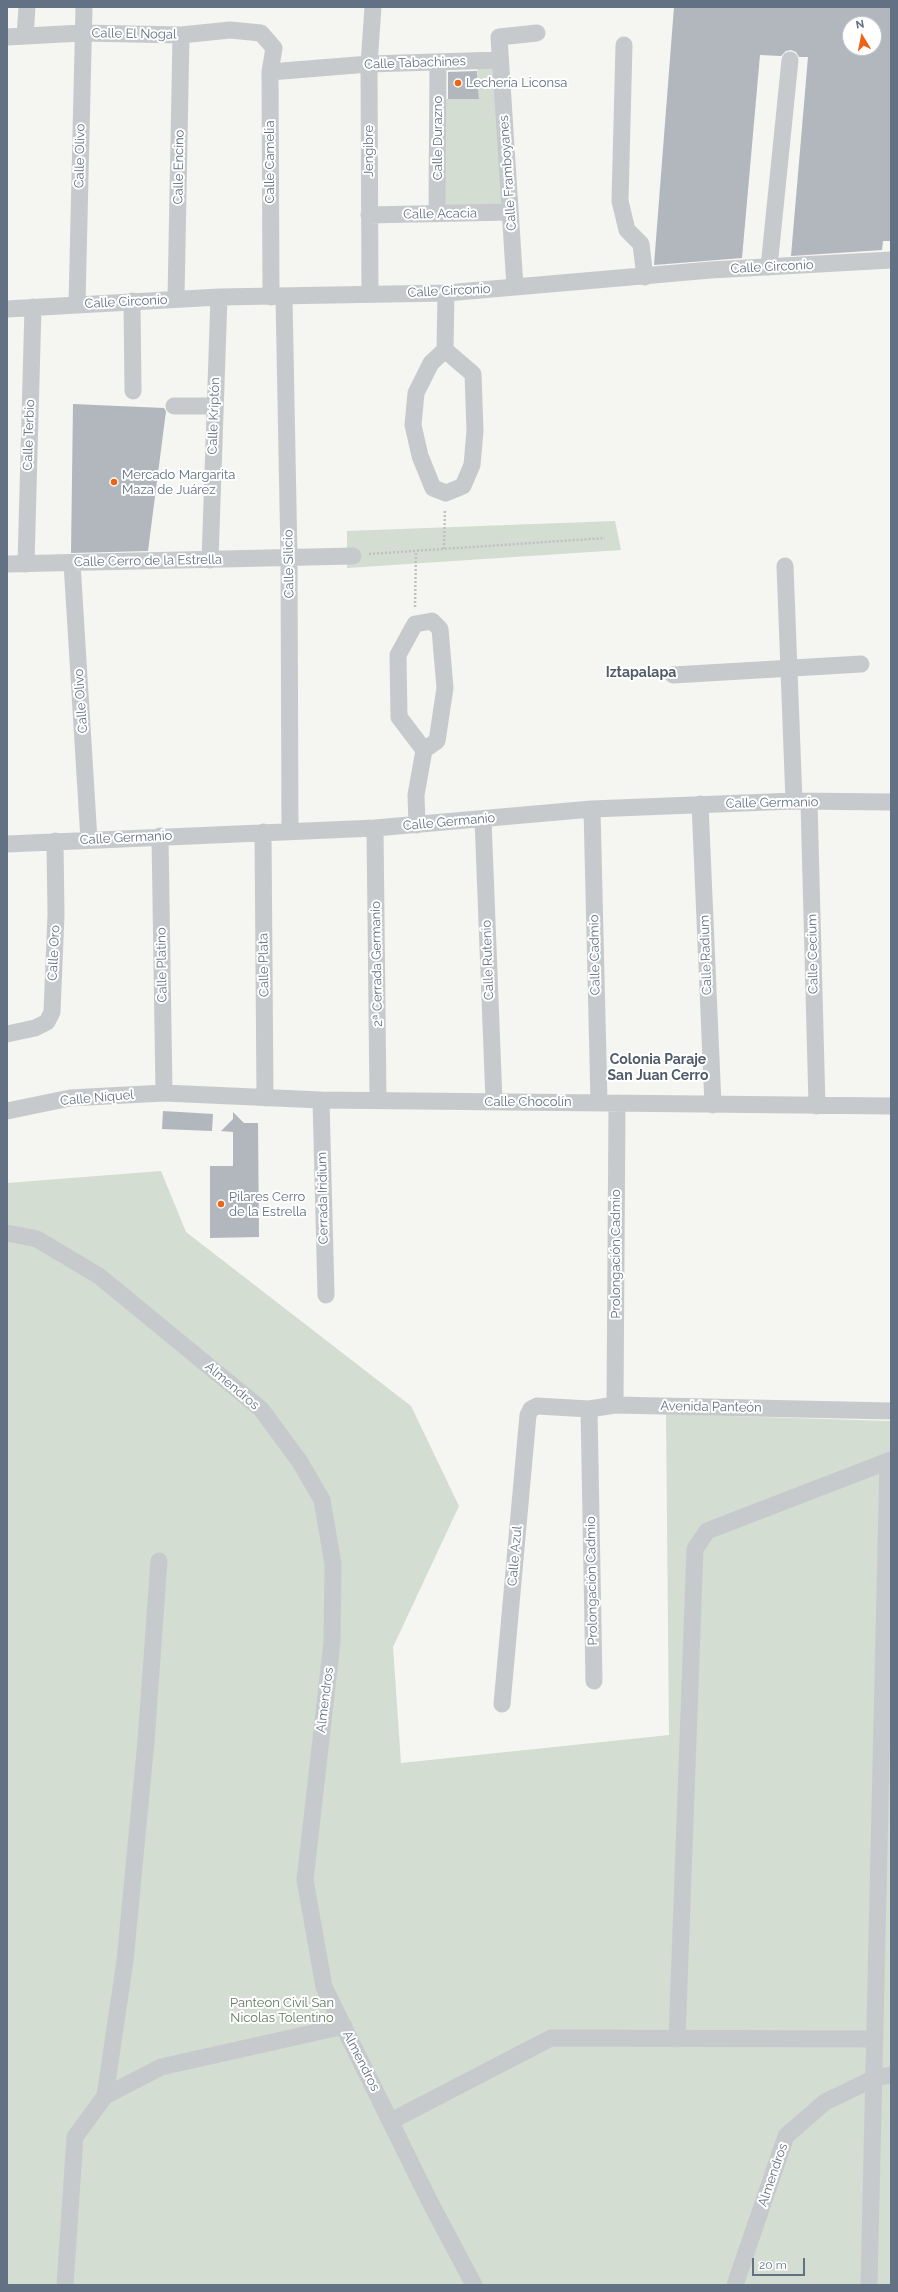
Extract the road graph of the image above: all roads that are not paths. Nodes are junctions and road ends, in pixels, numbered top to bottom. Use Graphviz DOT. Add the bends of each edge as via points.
graph roads {
  1 [pos="27,7"];
  2 [pos="84,7"];
  3 [pos="373,7"];
  4 [pos="260,33"];
  5 [pos="537,33"];
  6 [pos="82,34"];
  7 [pos="181,35"];
  8 [pos="25,36"];
  9 [pos="7,38"];
  10 [pos="624,45"];
  11 [pos="500,60"];
  12 [pos="790,60"];
  13 [pos="438,62"];
  14 [pos="369,64"];
  15 [pos="270,72"];
  16 [pos="510,212"];
  17 [pos="437,214"];
  18 [pos="369,215"];
  19 [pos="891,260"];
  20 [pos="769,267"];
  21 [pos="645,277"];
  22 [pos="515,287"];
  23 [pos="446,293"];
  24 [pos="370,294"];
  25 [pos="219,297"];
  26 [pos="277,297"];
  27 [pos="176,299"];
  28 [pos="132,301"];
  29 [pos="77,304"];
  30 [pos="33,307"];
  31 [pos="7,308"];
  32 [pos="446,350"];
  33 [pos="133,391"];
  34 [pos="174,406"];
  35 [pos="214,406"];
  36 [pos="353,556"];
  37 [pos="289,558"];
  38 [pos="210,560"];
  39 [pos="72,563"];
  40 [pos="7,564"];
  41 [pos="26,564"];
  42 [pos="785,566"];
  43 [pos="861,664"];
  44 [pos="789,667"];
  45 [pos="673,674"];
  46 [pos="424,750"];
  47 [pos="802,802"];
  48 [pos="891,802"];
  49 [pos="700,804"];
  50 [pos="592,809"];
  51 [pos="483,819"];
  52 [pos="417,825"];
  53 [pos="375,828"];
  54 [pos="290,831"];
  55 [pos="263,832"];
  56 [pos="160,836"];
  57 [pos="89,840"];
  58 [pos="55,841"];
  59 [pos="7,844"];
  60 [pos="8,1033"];
  61 [pos="164,1093"];
  62 [pos="265,1098"];
  63 [pos="321,1100"];
  64 [pos="378,1100"];
  65 [pos="494,1102"];
  66 [pos="599,1102"];
  67 [pos="617,1102"];
  68 [pos="713,1105"];
  69 [pos="817,1106"];
  70 [pos="891,1106"];
  71 [pos="7,1111"];
  72 [pos="7,1234"];
  73 [pos="326,1295"];
  74 [pos="615,1405"];
  75 [pos="531,1409"];
  76 [pos="589,1409"];
  77 [pos="891,1411"];
  78 [pos="890,1460"];
  79 [pos="159,1561"];
  80 [pos="594,1681"];
  81 [pos="502,1704"];
  82 [pos="344,2026"];
  83 [pos="677,2039"];
  84 [pos="875,2040"];
  85 [pos="883,2077"];
  86 [pos="106,2096"];
  87 [pos="391,2121"];
  88 [pos="65,2285"];
  89 [pos="474,2285"];
  90 [pos="735,2285"];
  91 [pos="869,2285"];
  1 -- 8 [label="street"];
  2 -- 6 [label="street, Calle Olivo"];
  3 -- 14 [label="street, Jengibre"];
  4 -- 7 [label="street, Calle El Nogal" via="230,30"];
  4 -- 15 [label="street, Calle Camelia" via="274,48"];
  5 -- 11 [label="street" via="499,37"];
  6 -- 7 [label="street, Calle El Nogal"];
  6 -- 8 [label="street, Calle El Nogal"];
  6 -- 29 [label="street, Calle Olivo"];
  7 -- 27 [label="street, Calle Encino"];
  8 -- 9 [label="street, Calle El Nogal"];
  10 -- 21 [label="street" via="620,201 627,230 641,244"];
  11 -- 13 [label="street, Calle Tabachines"];
  11 -- 16 [label="street, Calle Framboyanes"];
  12 -- 20 [label="street"];
  13 -- 14 [label="street, Calle Tabachines"];
  13 -- 17 [label="street, Calle Durazno"];
  14 -- 15 [label="street, Calle Tabachines"];
  14 -- 18 [label="street, Jengibre"];
  15 -- 26 [label="street, Calle Camelia"];
  16 -- 17 [label="street, Calle Acacia"];
  16 -- 22 [label="street, Calle Framboyanes"];
  17 -- 18 [label="street, Calle Acacia"];
  18 -- 24 [label="street, Jengibre"];
  19 -- 20 [label="street, Calle Circonio"];
  20 -- 21 [label="street, Calle Circonio"];
  21 -- 22 [label="street, Calle Circonio"];
  22 -- 23 [label="street, Calle Circonio"];
  23 -- 24 [label="street, Calle Circonio"];
  23 -- 32 [label="street"];
  24 -- 26 [label="street, Calle Circonio"];
  25 -- 26 [label="street, Calle Circonio"];
  25 -- 27 [label="street, Calle Circonio"];
  25 -- 35 [label="street, Calle Kriptón"];
  26 -- 37 [label="street, Calle Silicio"];
  27 -- 28 [label="street, Calle Circonio"];
  28 -- 29 [label="street, Calle Circonio"];
  28 -- 33 [label="street"];
  29 -- 30 [label="street, Calle Circonio"];
  30 -- 31 [label="street, Calle Circonio"];
  30 -- 41 [label="street, Calle Terbio"];
  32 -- 32 [label="street" via="431,363 416,393 413,425 420,456 434,488 446,493 463,486 472,465 475,431 473,374"];
  34 -- 35 [label="street"];
  35 -- 38 [label="street, Calle Kriptón"];
  36 -- 37 [label="street, Calle Cerro de la Estrella"];
  37 -- 38 [label="street, Calle Cerro de la Estrella"];
  37 -- 54 [label="street, Calle Silicio"];
  38 -- 39 [label="street, Calle Cerro de la Estrella"];
  39 -- 41 [label="street, Calle Cerro de la Estrella"];
  39 -- 57 [label="street, Calle Olivo"];
  40 -- 41 [label="street, Calle Cerro de la Estrella"];
  42 -- 44 [label="street, Calle Cecium"];
  43 -- 44 [label="street"];
  44 -- 45 [label="street"];
  44 -- 47 [label="street, Calle Cecium"];
  46 -- 46 [label="street" via="437,741 445,688 440,629 432,620 415,624 398,655 399,717"];
  46 -- 52 [label="street" via="416,795"];
  47 -- 48 [label="street, Calle Germanio"];
  47 -- 49 [label="street, Calle Germanio"];
  47 -- 69 [label="street, Calle Cecium"];
  49 -- 50 [label="street, Calle Germanio"];
  49 -- 68 [label="street, Calle Radium"];
  50 -- 51 [label="street, Calle Germanio"];
  50 -- 66 [label="street, Calle Cadmio"];
  51 -- 52 [label="street, Calle Germanio"];
  51 -- 65 [label="street, Calle Rutenio"];
  52 -- 53 [label="street, Calle Germanio"];
  53 -- 54 [label="street, Calle Germanio"];
  53 -- 64 [label="street, 2ª Cerrada Germanio"];
  54 -- 55 [label="street, Calle Germanio"];
  55 -- 56 [label="street, Calle Germanio"];
  55 -- 62 [label="street, Calle Plata"];
  56 -- 57 [label="street, Calle Germanio"];
  56 -- 61 [label="street, Calle Platino"];
  57 -- 58 [label="street, Calle Germanio"];
  58 -- 59 [label="street, Calle Germanio"];
  58 -- 60 [label="street, Calle Oro" via="56,915 52,1012 47,1022 35,1028"];
  61 -- 62 [label="street, Calle Chocolín"];
  61 -- 71 [label="street, Calle Níquel" via="70,1098"];
  62 -- 63 [label="street, Calle Chocolín"];
  63 -- 64 [label="street, Calle Chocolín"];
  63 -- 73 [label="street, Cerrada Iridium"];
  64 -- 65 [label="street, Calle Chocolín"];
  65 -- 66 [label="street, Calle Chocolín"];
  66 -- 67 [label="street, Calle Chocolín"];
  67 -- 68 [label="street, Calle Chocolín"];
  67 -- 74 [label="street, Prolongación Cadmio"];
  68 -- 69 [label="street, Calle Chocolín"];
  69 -- 70 [label="street, Calle Chocolín"];
  72 -- 82 [label="street, Almendros" via="37,1239 99,1276 261,1409 300,1462 322,1500 333,1564 332,1642 305,1880 324,1987"];
  74 -- 76 [label="street, Avenida Panteón"];
  74 -- 77 [label="street, Avenida Panteón"];
  75 -- 76 [label="street, Avenida Panteón" via="537,1406"];
  75 -- 81 [label="street, Calle Azul" via="528,1415"];
  76 -- 80 [label="street, Prolongación Cadmio"];
  78 -- 83 [label="street" via="708,1531 696,1549"];
  78 -- 84 [label="street"];
  79 -- 86 [label="street" via="146,1741 125,1961"];
  82 -- 86 [label="street" via="161,2067"];
  82 -- 87 [label="street, Almendros"];
  83 -- 84 [label="street"];
  83 -- 87 [label="street" via="551,2038"];
  84 -- 85 [label="street"];
  85 -- 90 [label="street, Almendros" via="825,2102 786,2136"];
  85 -- 91 [label="street"];
  86 -- 88 [label="street" via="75,2138"];
  87 -- 89 [label="street, Almendros"];
}
